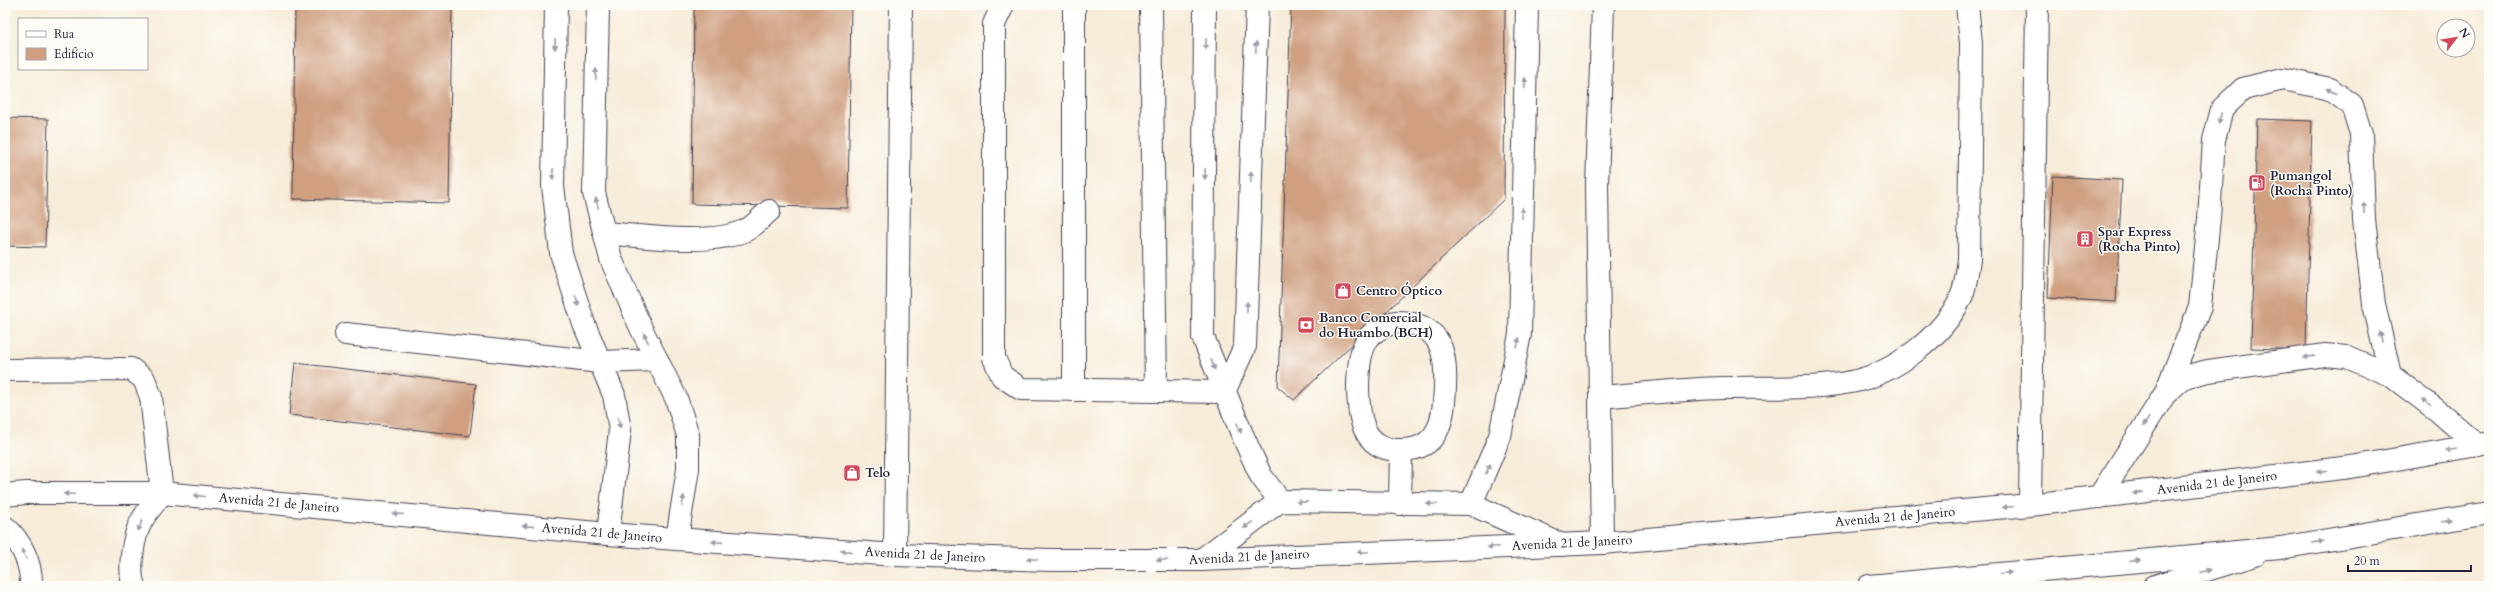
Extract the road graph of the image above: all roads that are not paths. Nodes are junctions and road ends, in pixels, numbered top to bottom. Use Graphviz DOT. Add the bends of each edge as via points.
graph roads {
  1 [pos="556,5"];
  2 [pos="598,5"];
  3 [pos="901,5"];
  4 [pos="1003,5"];
  5 [pos="1074,5"];
  6 [pos="1150,5"];
  7 [pos="1205,5"];
  8 [pos="1257,5"];
  9 [pos="1527,5"];
  10 [pos="1603,5"];
  11 [pos="1967,5"];
  12 [pos="2037,5"];
  13 [pos="769,211"];
  14 [pos="604,233"];
  15 [pos="346,334"];
  16 [pos="657,360"];
  17 [pos="600,362"];
  18 [pos="5,370"];
  19 [pos="2390,375"];
  20 [pos="1074,390"];
  21 [pos="1156,392"];
  22 [pos="1224,392"];
  23 [pos="2164,394"];
  24 [pos="1600,397"];
  25 [pos="2483,444"];
  26 [pos="1401,450"];
  27 [pos="162,494"];
  28 [pos="5,495"];
  29 [pos="2099,497"];
  30 [pos="1280,501"];
  31 [pos="1400,504"];
  32 [pos="1471,504"];
  33 [pos="2030,506"];
  34 [pos="2489,513"];
  35 [pos="5,527"];
  36 [pos="608,534"];
  37 [pos="677,539"];
  38 [pos="1602,543"];
  39 [pos="1562,545"];
  40 [pos="2280,548"];
  41 [pos="895,554"];
  42 [pos="1201,560"];
  43 [pos="31,586"];
  44 [pos="134,586"];
  45 [pos="1869,586"];
  46 [pos="2155,586"];
  1 -- 17 [label="main road, one-way" via="553,186 561,253 584,324"];
  14 -- 2 [label="main road, one-way" via="594,193"];
  3 -- 41 [label="main road"];
  4 -- 20 [label="main road" via="994,24 994,358 1002,376 1021,389"];
  5 -- 20 [label="main road"];
  6 -- 21 [label="main road"];
  7 -- 22 [label="main road, one-way" via="1203,337"];
  22 -- 8 [label="main road, one-way" via="1245,346"];
  32 -- 9 [label="main road, one-way" via="1500,436 1520,334"];
  10 -- 24 [label="main road" via="1597,185"];
  11 -- 24 [label="main road" via="1971,44 1969,260 1962,295 1947,321 1926,344 1879,373 1852,382 1823,386 1714,388"];
  12 -- 33 [label="main road"];
  13 -- 14 [label="main road" via="748,229 720,238 671,238"];
  16 -- 14 [label="main road, one-way" via="611,259"];
  15 -- 17 [label="main road"];
  16 -- 17 [label="main road"];
  37 -- 16 [label="main road, one-way" via="688,469 688,435 676,398"];
  17 -- 36 [label="main road, one-way" via="614,395 620,430"];
  18 -- 27 [label="main road" via="131,369 144,379 151,397"];
  19 -- 23 [label="main road, one-way" via="2347,357 2325,355 2202,372 2184,377"];
  19 -- 23 [label="main road, one-way" via="2374,304 2364,220 2361,134 2352,105 2330,89 2283,79 2243,89 2222,109 2214,140 2200,307"];
  25 -- 19 [label="main road, one-way"];
  20 -- 21 [label="main road"];
  21 -- 22 [label="main road"];
  22 -- 30 [label="main road, one-way" via="1261,476"];
  23 -- 29 [label="main road, one-way"];
  24 -- 38 [label="main road"];
  25 -- 29 [label="main road, Avenida 21 de Janeiro, one-way" via="2351,468"];
  26 -- 26 [label="main road" via="1415,448 1428,442 1437,432 1445,405 1446,363 1443,349 1435,336 1424,327 1410,322 1395,322 1381,327 1370,336 1362,348 1359,362 1359,418 1365,431 1374,441 1387,448"];
  26 -- 31 [label="main road"];
  27 -- 28 [label="main road, Avenida 21 de Janeiro, one-way" via="26,492"];
  36 -- 27 [label="main road, Avenida 21 de Janeiro, one-way"];
  27 -- 44 [label="main road, one-way" via="141,522 134,541 129,575"];
  29 -- 33 [label="main road, Avenida 21 de Janeiro"];
  31 -- 30 [label="main road, one-way"];
  30 -- 42 [label="main road, one-way"];
  32 -- 31 [label="main road, one-way"];
  32 -- 39 [label="main road"];
  33 -- 38 [label="main road, Avenida 21 de Janeiro, one-way"];
  40 -- 34 [label="main road, one-way"];
  43 -- 35 [label="main road, one-way" via="26,558 13,534"];
  36 -- 37 [label="main road, Avenida 21 de Janeiro"];
  41 -- 37 [label="main road, Avenida 21 de Janeiro, one-way"];
  38 -- 39 [label="main road, Avenida 21 de Janeiro"];
  39 -- 42 [label="main road, Avenida 21 de Janeiro, one-way"];
  45 -- 40 [label="main road, one-way"];
  46 -- 40 [label="main road, one-way"];
  42 -- 41 [label="main road, Avenida 21 de Janeiro, one-way" via="1052,560"];
}
